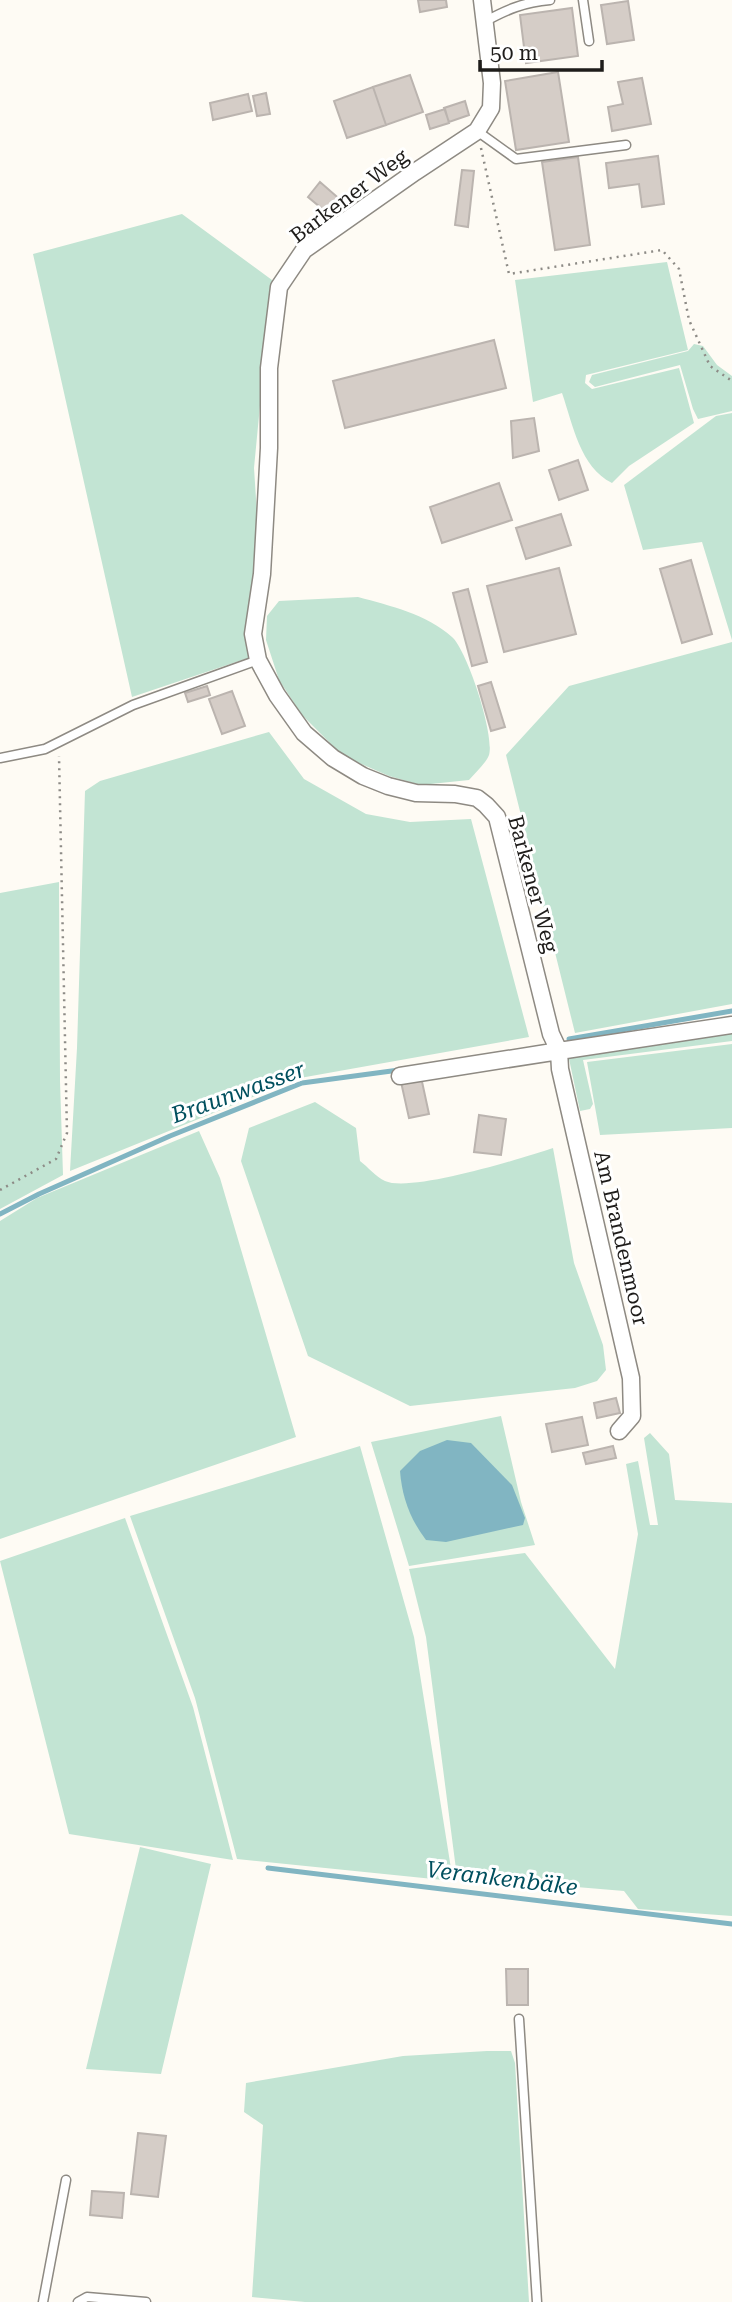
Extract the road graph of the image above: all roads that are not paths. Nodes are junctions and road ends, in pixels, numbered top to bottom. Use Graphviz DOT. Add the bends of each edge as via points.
graph roads {
  1 [pos="482,0"];
  2 [pos="550,0"];
  3 [pos="583,0"];
  4 [pos="484,22"];
  5 [pos="589,41"];
  6 [pos="477,131"];
  7 [pos="626,145"];
  8 [pos="258,660"];
  9 [pos="0,758"];
  10 [pos="732,1025"];
  11 [pos="559,1051"];
  12 [pos="400,1076"];
  13 [pos="620,1431"];
  14 [pos="519,2019"];
  15 [pos="66,2180"];
  16 [pos="43,2302"];
  17 [pos="78,2302"];
  18 [pos="146,2302"];
  19 [pos="537,2302"];
  1 -- 4 [label="street"];
  2 -- 4 [label="lane" via="509,8"];
  3 -- 5 [label="lane"];
  4 -- 6 [label="street" via="491,108"];
  6 -- 7 [label="lane" via="516,159"];
  6 -- 8 [label="street, Barkener Weg" via="304,250 279,287 269,368 262,574 253,634"];
  8 -- 9 [label="lane" via="133,705 45,749"];
  8 -- 11 [label="street, Barkener Weg" via="304,733 333,758 388,786 477,798 497,817"];
  10 -- 11 [label="street"];
  11 -- 12 [label="street"];
  11 -- 13 [label="street, Am Brandenmoor" via="631,1378 632,1416"];
  14 -- 19 [label="lane"];
  15 -- 16 [label="lane"];
  17 -- 18 [label="lane" via="87,2297"];
}
